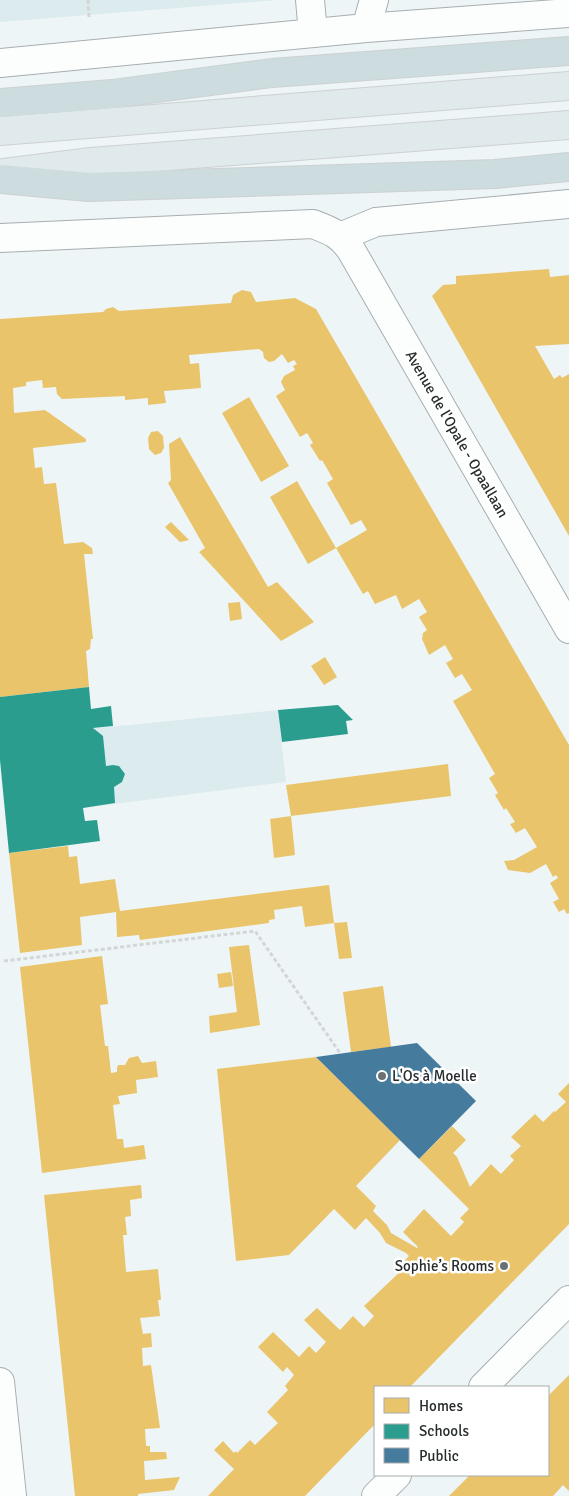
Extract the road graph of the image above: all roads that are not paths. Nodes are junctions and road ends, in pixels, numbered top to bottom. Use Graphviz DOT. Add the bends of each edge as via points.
graph roads {
  1 [pos="310,0"];
  2 [pos="374,0"];
  3 [pos="569,13"];
  4 [pos="366,28"];
  5 [pos="313,33"];
  6 [pos="569,51"];
  7 [pos="0,63"];
  8 [pos="569,86"];
  9 [pos="0,103"];
  10 [pos="569,125"];
  11 [pos="0,131"];
  12 [pos="569,167"];
  13 [pos="0,174"];
  14 [pos="0,179"];
  15 [pos="569,204"];
  16 [pos="0,238"];
  17 [pos="344,240"];
  18 [pos="569,629"];
  19 [pos="569,1300"];
  20 [pos="0,1382"];
  21 [pos="484,1386"];
  22 [pos="396,1476"];
  23 [pos="12,1496"];
  24 [pos="376,1496"];
  1 -- 5 [label="street"];
  2 -- 4 [label="street"];
  3 -- 4 [label="street"];
  4 -- 5 [label="street"];
  5 -- 7 [label="street"];
  6 -- 9 [label="highway" via="272,73 112,94"];
  8 -- 11 [label="main road"];
  10 -- 13 [label="main road" via="91,162"];
  12 -- 14 [label="highway" via="495,174 89,187"];
  15 -- 17 [label="street" via="376,222 347,234"];
  16 -- 17 [label="street, Avenue de l'Opale - Opaallaan" via="313,224 334,232"];
  17 -- 18 [label="street, Avenue de l'Opale - Opaallaan"];
  19 -- 21 [label="street"];
  20 -- 23 [label="street"];
  22 -- 24 [label="street"];
}
